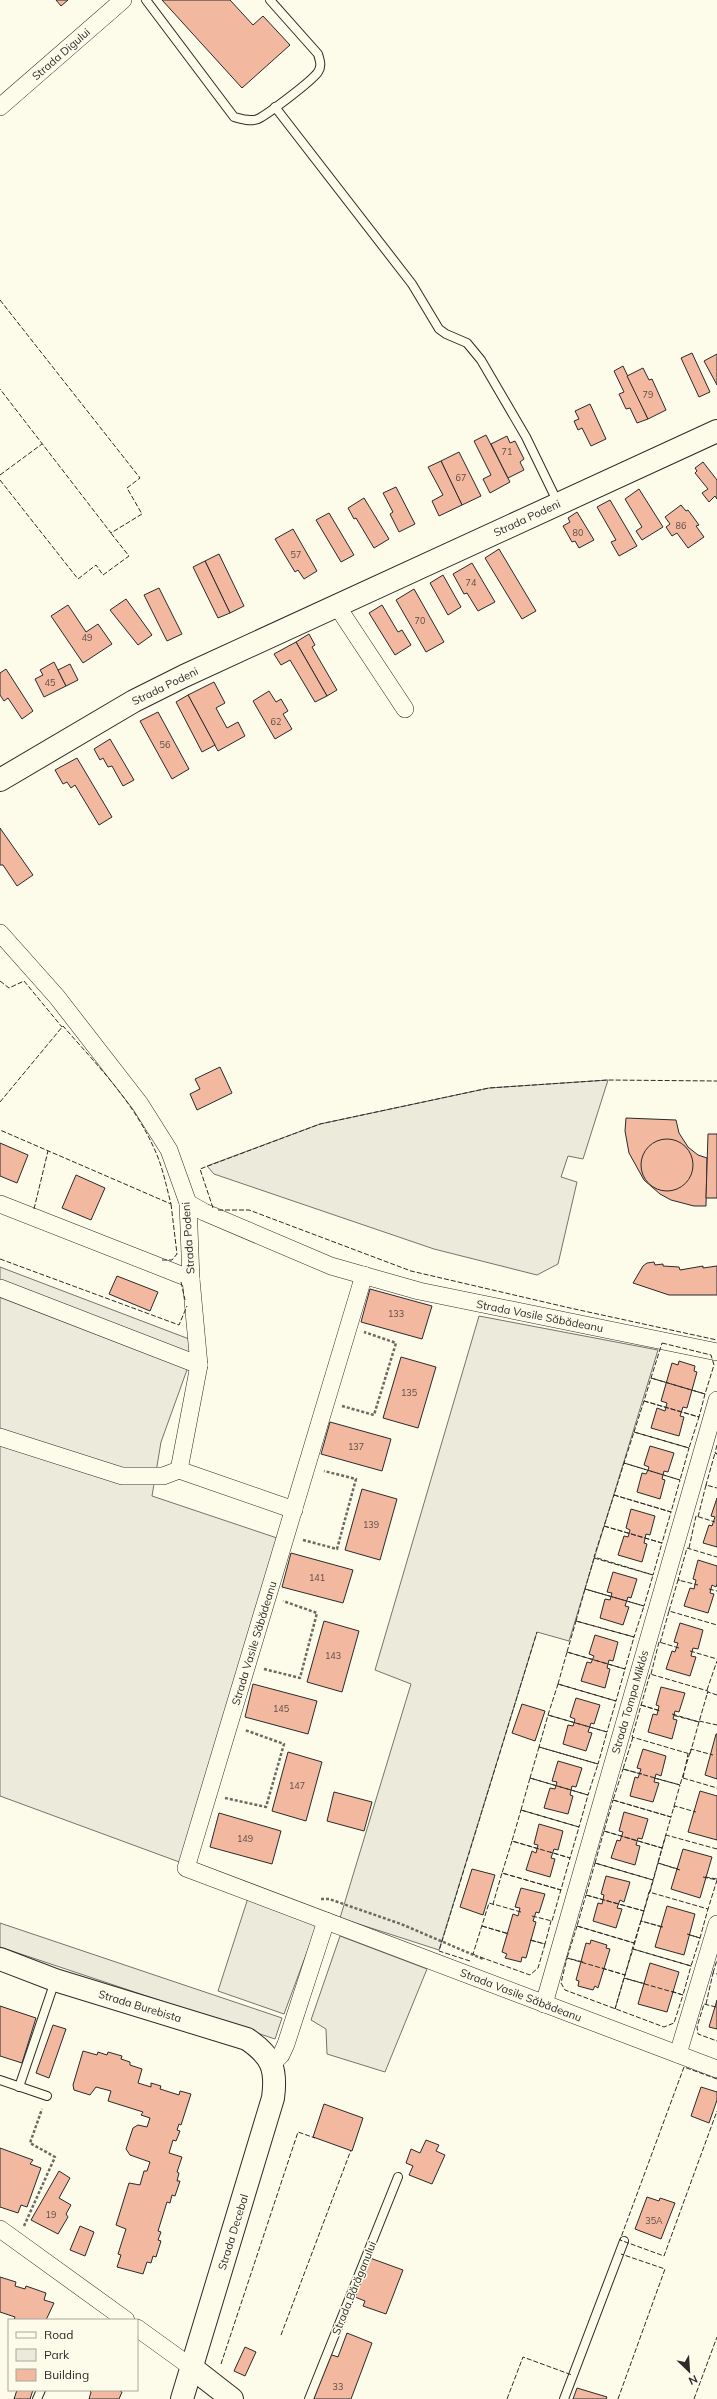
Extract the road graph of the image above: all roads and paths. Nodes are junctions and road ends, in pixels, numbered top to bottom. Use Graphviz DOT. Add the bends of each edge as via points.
graph roads {
  1 [pos="123,0"];
  2 [pos="146,0"];
  3 [pos="270,0"];
  4 [pos="0,107"];
  5 [pos="275,107"];
  6 [pos="717,431"];
  7 [pos="559,504"];
  8 [pos="337,606"];
  9 [pos="405,709"];
  10 [pos="0,780"];
  11 [pos="0,933"];
  12 [pos="188,1203"];
  13 [pos="0,1204"];
  14 [pos="364,1275"];
  15 [pos="191,1279"];
  16 [pos="0,1288"];
  17 [pos="359,1331"];
  18 [pos="717,1352"];
  19 [pos="200,1365"];
  20 [pos="717,1400"];
  21 [pos="337,1405"];
  22 [pos="0,1437"];
  23 [pos="178,1470"];
  24 [pos="318,1470"];
  25 [pos="294,1510"];
  26 [pos="296,1538"];
  27 [pos="278,1600"];
  28 [pos="258,1667"];
  29 [pos="241,1728"];
  30 [pos="220,1797"];
  31 [pos="315,1898"];
  32 [pos="326,1921"];
  33 [pos="717,1924"];
  34 [pos="0,1959"];
  35 [pos="488,1962"];
  36 [pos="55,1980"];
  37 [pos="544,2004"];
  38 [pos="678,2054"];
  39 [pos="272,2064"];
  40 [pos="717,2069"];
  41 [pos="0,2080"];
  42 [pos="19,2087"];
  43 [pos="47,2096"];
  44 [pos="398,2178"];
  45 [pos="0,2229"];
  46 [pos="22,2232"];
  47 [pos="624,2241"];
  48 [pos="125,2319"];
  49 [pos="138,2329"];
  50 [pos="191,2367"];
  51 [pos="182,2399"];
  52 [pos="232,2399"];
  53 [pos="309,2399"];
  54 [pos="564,2399"];
  1 -- 4 [label="street, Strada Digului"];
  2 -- 5 [label="lane" via="234,117 244,120 258,119"];
  3 -- 5 [label="lane" via="318,54 321,63 318,72"];
  5 -- 7 [label="lane" via="412,284 439,329 467,343 481,360 526,437"];
  6 -- 7 [label="main road, Strada Podeni"];
  7 -- 8 [label="main road, Strada Podeni"];
  8 -- 9 [label="street"];
  8 -- 10 [label="main road, Strada Podeni" via="134,701"];
  11 -- 12 [label="street, Strada Podeni" via="57,997 140,1104 169,1150"];
  12 -- 14 [label="street, Strada Vasile Săbădeanu" via="330,1266"];
  12 -- 15 [label="street, Strada Podeni"];
  13 -- 15 [label="street, Strada Podeni"];
  14 -- 18 [label="street, Strada Vasile Săbădeanu" via="419,1291"];
  14 -- 25 [label="street, Strada Vasile Săbădeanu"];
  15 -- 19 [label="street"];
  16 -- 19 [label="street"];
  17 -- 21 [label="path" via="396,1343 374,1415"];
  19 -- 23 [label="street"];
  20 -- 37 [label="street, Strada Tompa Miklós"];
  22 -- 23 [label="street" via="122,1476 163,1476"];
  23 -- 25 [label="street"];
  24 -- 26 [label="path" via="356,1479 337,1549"];
  25 -- 32 [label="street, Strada Vasile Săbădeanu" via="186,1868"];
  27 -- 28 [label="path" via="317,1613 300,1678"];
  29 -- 30 [label="path" via="284,1744 266,1807"];
  31 -- 35 [label="path" via="329,1899 401,1924"];
  32 -- 37 [label="street, Strada Vasile Săbădeanu"];
  32 -- 39 [label="street" via="286,2044 281,2055"];
  33 -- 38 [label="street"];
  34 -- 36 [label="main road, Strada Burebista"];
  36 -- 39 [label="main road, Strada Burebista" via="247,2039 257,2046"];
  36 -- 42 [label="lane"];
  37 -- 38 [label="street, Strada Vasile Săbădeanu"];
  38 -- 40 [label="street, Strada Vasile Săbădeanu"];
  39 -- 50 [label="main road, Strada Decebal" via="276,2078 273,2098"];
  41 -- 42 [label="lane"];
  42 -- 43 [label="lane"];
  43 -- 46 [label="path" via="30,2143 55,2157"];
  44 -- 53 [label="lane, Strada Bărăganului"];
  45 -- 48 [label="street"];
  47 -- 54 [label="lane"];
  49 -- 50 [label="street"];
  50 -- 51 [label="main road, Strada Decebal"];
  50 -- 52 [label="main road"];
}
